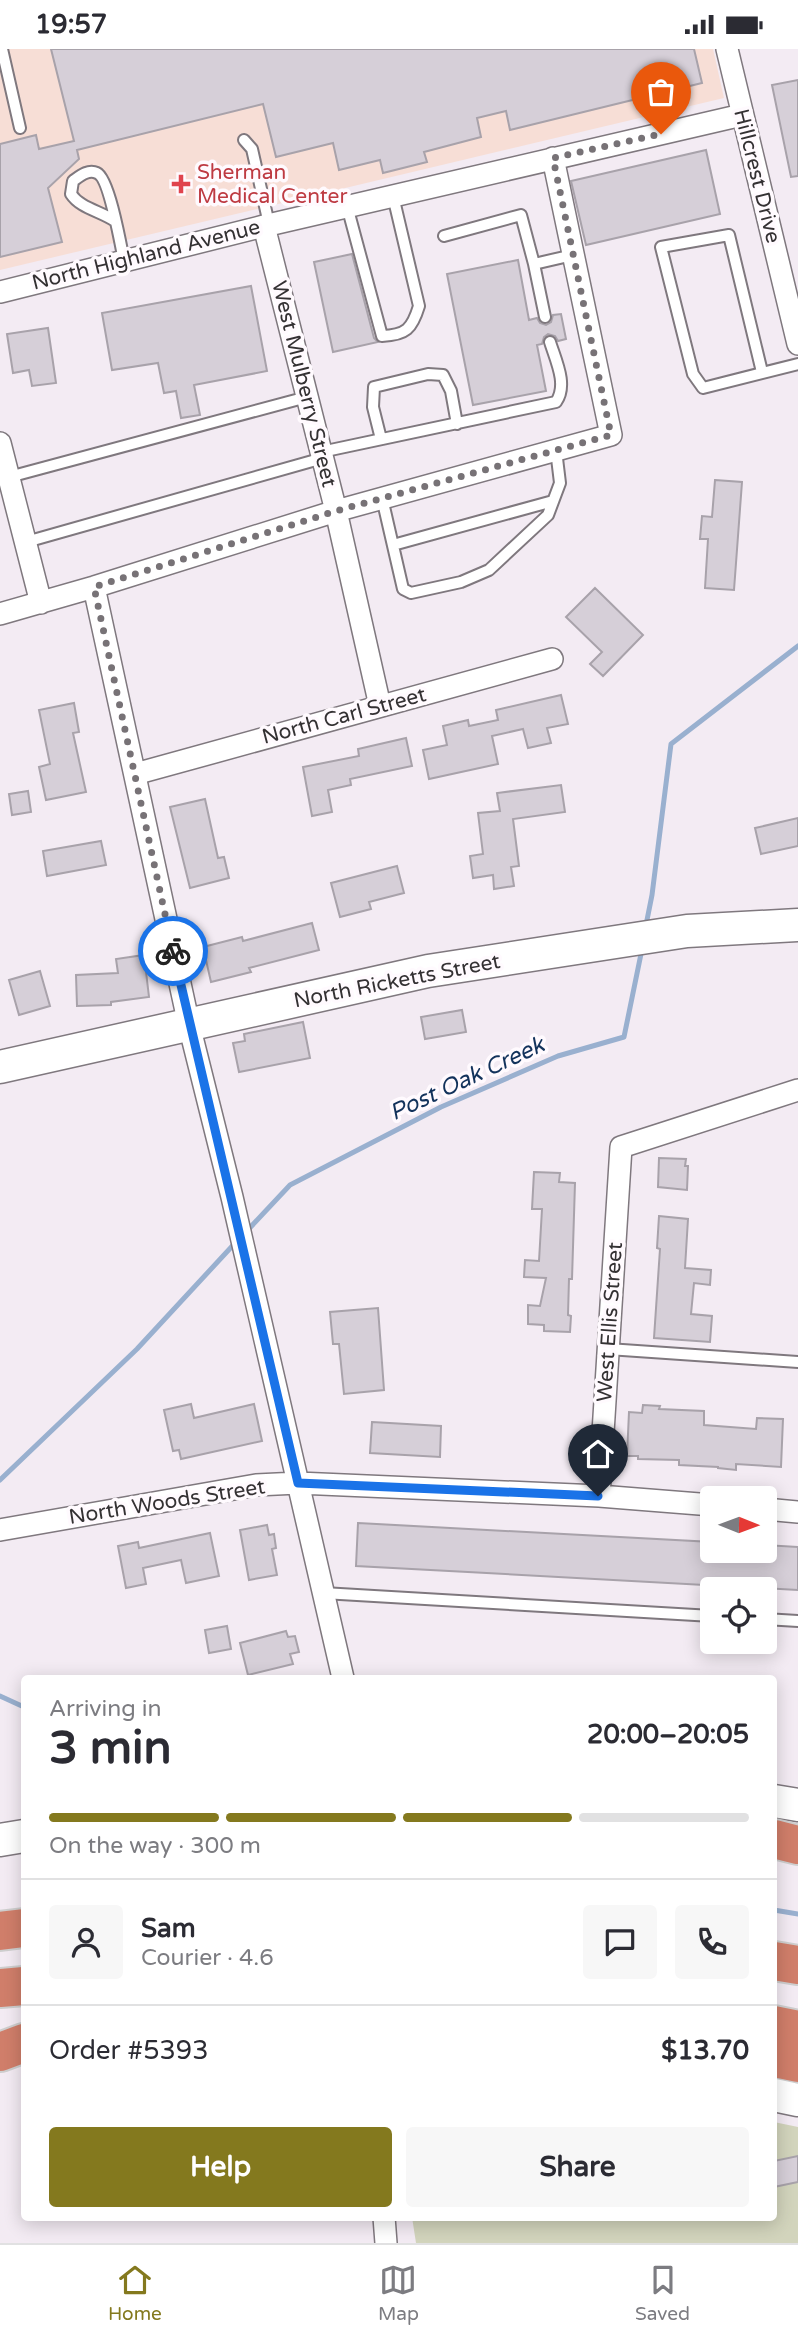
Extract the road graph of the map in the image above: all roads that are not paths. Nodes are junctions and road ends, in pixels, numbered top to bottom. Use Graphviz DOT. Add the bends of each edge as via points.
graph roads {
  1 [pos="2,49"];
  2 [pos="727,49"];
  3 [pos="743,115"];
  4 [pos="20,128"];
  5 [pos="244,140"];
  6 [pos="553,158"];
  7 [pos="393,196"];
  8 [pos="347,206"];
  9 [pos="115,221"];
  10 [pos="267,225"];
  11 [pos="444,236"];
  12 [pos="573,255"];
  13 [pos="124,261"];
  14 [pos="534,264"];
  15 [pos="0,292"];
  16 [pos="545,317"];
  17 [pos="550,342"];
  18 [pos="798,344"];
  19 [pos="798,364"];
  20 [pos="762,372"];
  21 [pos="307,397"];
  22 [pos="457,424"];
  23 [pos="381,439"];
  24 [pos="0,443"];
  25 [pos="556,450"];
  26 [pos="322,455"];
  27 [pos="9,477"];
  28 [pos="382,498"];
  29 [pos="553,501"];
  30 [pos="336,511"];
  31 [pos="26,541"];
  32 [pos="393,545"];
  33 [pos="94,587"];
  34 [pos="41,603"];
  35 [pos="0,614"];
  36 [pos="552,659"];
  37 [pos="380,706"];
  38 [pos="135,774"];
  39 [pos="798,925"];
  40 [pos="189,1025"];
  41 [pos="0,1067"];
  42 [pos="798,1090"];
  43 [pos="608,1349"];
  44 [pos="798,1362"];
  45 [pos="298,1483"];
  46 [pos="598,1496"];
  47 [pos="700,1504"];
  48 [pos="777,1510"];
  49 [pos="798,1512"];
  50 [pos="0,1530"];
  51 [pos="323,1594"];
  52 [pos="700,1615"];
  53 [pos="777,1620"];
  54 [pos="798,1621"];
  55 [pos="342,1675"];
  56 [pos="777,1802"];
  57 [pos="798,1805"];
  58 [pos="21,1836"];
  59 [pos="0,1840"];
  60 [pos="777,1840"];
  61 [pos="798,1845"];
  62 [pos="21,1928"];
  63 [pos="0,1931"];
  64 [pos="777,1962"];
  65 [pos="798,1965"];
  66 [pos="21,1986"];
  67 [pos="0,1988"];
  68 [pos="777,2026"];
  69 [pos="798,2030"];
  70 [pos="21,2044"];
  71 [pos="21,2054"];
  72 [pos="0,2055"];
  73 [pos="777,2059"];
  74 [pos="798,2063"];
  75 [pos="777,2096"];
  76 [pos="798,2100"];
  77 [pos="384,2221"];
  78 [pos="386,2243"];
  1 -- 4 [label="lane"];
  2 -- 3 [label="street, Hillcrest Drive"];
  3 -- 6 [label="street, North Highland Avenue"];
  3 -- 18 [label="street, Hillcrest Drive"];
  5 -- 10 [label="lane" via="252,149"];
  6 -- 7 [label="street, North Highland Avenue"];
  6 -- 12 [label="street"];
  7 -- 8 [label="street, North Highland Avenue"];
  7 -- 8 [label="lane" via="419,306 414,324 398,335 382,335"];
  8 -- 10 [label="street, North Highland Avenue"];
  9 -- 9 [label="lane" via="104,178 85,173 73,181 71,194 76,203"];
  9 -- 13 [label="lane"];
  10 -- 13 [label="street, North Highland Avenue"];
  10 -- 21 [label="street, West Mulberry Street"];
  11 -- 14 [label="lane" via="522,215"];
  12 -- 14 [label="lane"];
  12 -- 25 [label="street" via="611,435"];
  13 -- 15 [label="street, North Highland Avenue"];
  14 -- 16 [label="lane"];
  17 -- 22 [label="lane" via="561,378 556,402"];
  19 -- 20 [label="lane"];
  20 -- 20 [label="lane" via="703,387 693,374 661,247 729,235"];
  21 -- 26 [label="street, West Mulberry Street"];
  21 -- 27 [label="lane"];
  22 -- 23 [label="lane"];
  22 -- 23 [label="lane" via="443,375 428,374 374,387 373,407"];
  23 -- 26 [label="lane"];
  24 -- 27 [label="street"];
  25 -- 28 [label="street"];
  25 -- 29 [label="lane" via="561,483"];
  26 -- 30 [label="street, West Mulberry Street"];
  26 -- 31 [label="lane"];
  27 -- 31 [label="street"];
  28 -- 30 [label="street"];
  28 -- 32 [label="lane"];
  29 -- 32 [label="lane"];
  29 -- 32 [label="lane" via="548,515 489,570 461,582 411,593 403,589"];
  30 -- 33 [label="street"];
  30 -- 37 [label="street, West Mulberry Street"];
  31 -- 34 [label="street"];
  33 -- 34 [label="street"];
  33 -- 38 [label="street"];
  34 -- 35 [label="street"];
  36 -- 37 [label="street, North Carl Street"];
  37 -- 38 [label="street, North Carl Street"];
  38 -- 40 [label="street"];
  39 -- 40 [label="street, North Ricketts Street" via="687,931 428,971"];
  40 -- 41 [label="street, North Ricketts Street"];
  40 -- 45 [label="street"];
  42 -- 43 [label="street, West Ellis Street" via="621,1147"];
  43 -- 44 [label="lane"];
  43 -- 46 [label="street, West Ellis Street"];
  45 -- 46 [label="street, North Woods Street"];
  45 -- 50 [label="street, North Woods Street" via="256,1485"];
  45 -- 51 [label="street"];
  46 -- 47 [label="street, North Woods Street"];
  48 -- 49 [label="street"];
  51 -- 52 [label="lane"];
  51 -- 55 [label="street"];
  53 -- 54 [label="lane"];
  56 -- 57 [label="street"];
  58 -- 59 [label="street"];
  60 -- 61 [label="highway"];
  62 -- 63 [label="highway"];
  64 -- 65 [label="highway"];
  66 -- 67 [label="highway"];
  68 -- 69 [label="highway"];
  70 -- 72 [label="highway"];
  71 -- 72 [label="street"];
  73 -- 74 [label="highway"];
  75 -- 76 [label="street"];
  77 -- 78 [label="street"];
}
